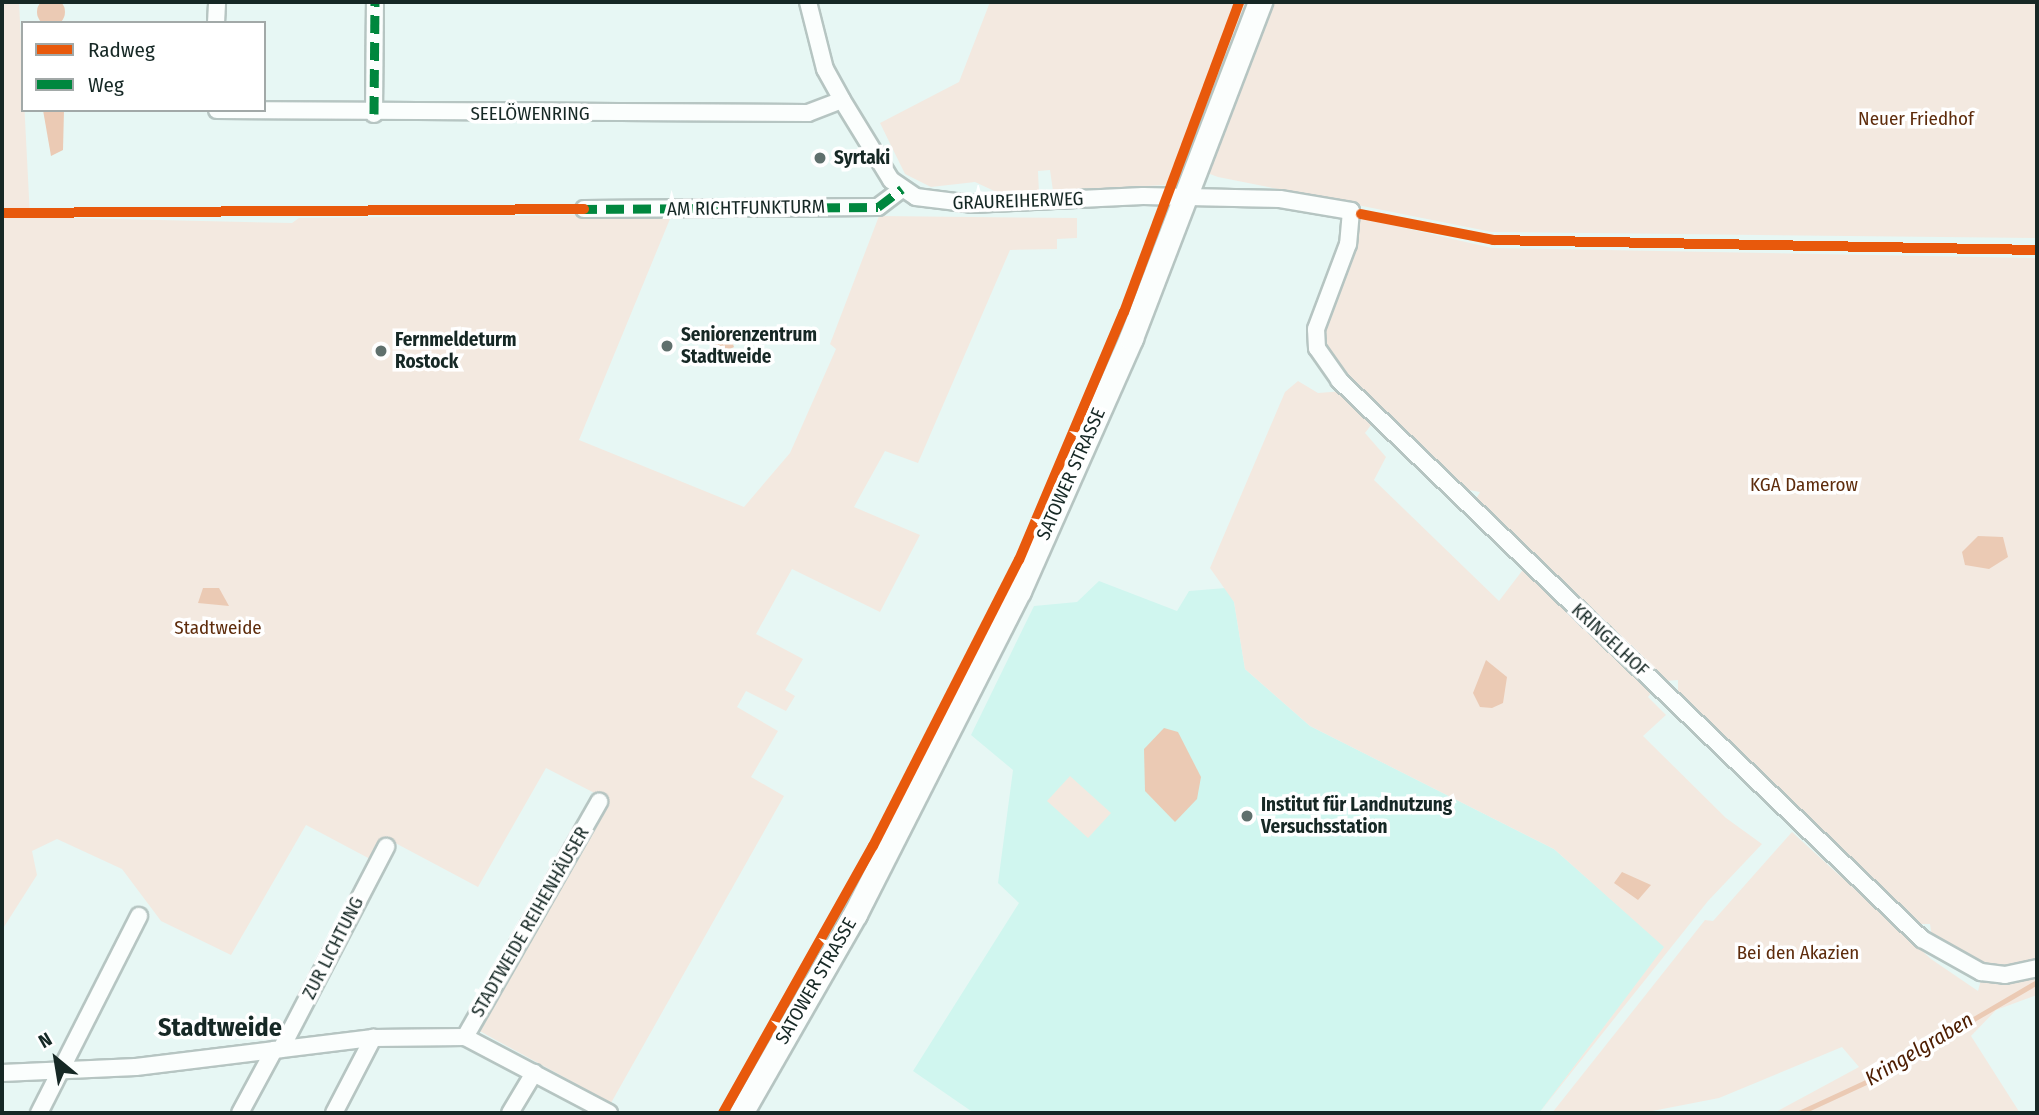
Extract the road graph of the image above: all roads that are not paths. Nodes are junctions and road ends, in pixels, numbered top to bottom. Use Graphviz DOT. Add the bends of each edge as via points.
graph roads {
  1 [pos="217,2"];
  2 [pos="375,2"];
  3 [pos="808,2"];
  4 [pos="1260,2"];
  5 [pos="216,21"];
  6 [pos="842,100"];
  7 [pos="266,111"];
  8 [pos="374,114"];
  9 [pos="902,189"];
  10 [pos="1182,196"];
  11 [pos="584,209"];
  12 [pos="1351,212"];
  13 [pos="599,802"];
  14 [pos="386,847"];
  15 [pos="139,916"];
  16 [pos="2037,968"];
  17 [pos="465,1037"];
  18 [pos="373,1038"];
  19 [pos="278,1050"];
  20 [pos="2,1073"];
  21 [pos="62,1073"];
  22 [pos="534,1073"];
  23 [pos="39,1113"];
  24 [pos="240,1113"];
  25 [pos="334,1113"];
  26 [pos="510,1113"];
  27 [pos="609,1113"];
  28 [pos="741,1113"];
  1 -- 5 [label="street"];
  2 -- 8 [label="street"];
  3 -- 6 [label="street" via="825,69"];
  4 -- 10 [label="main road, SATOWER STRASSE"];
  6 -- 8 [label="street, SEELÖWENRING" via="808,113"];
  6 -- 9 [label="street"];
  7 -- 8 [label="street, SEELÖWENRING"];
  9 -- 10 [label="street, GRAUREIHERWEG" via="939,204"];
  9 -- 11 [label="street, AM RICHTFUNKTURM" via="878,208"];
  10 -- 12 [label="street, GRAUREIHERWEG" via="1280,199"];
  10 -- 28 [label="main road, SATOWER STRASSE" via="1135,329 1004,623 855,914"];
  12 -- 16 [label="street, KRINGELHOF" via="1348,244 1316,329 1317,348 1339,380 1922,939 1981,972 2005,975"];
  13 -- 17 [label="street, STADTWEIDE REIHENHÄUSER"];
  14 -- 19 [label="street, ZUR LICHTUNG"];
  15 -- 21 [label="street" via="72,1041"];
  17 -- 18 [label="street, STADTWEIDE REIHENHÄUSER"];
  17 -- 22 [label="street"];
  18 -- 19 [label="street, STADTWEIDE REIHENHÄUSER"];
  18 -- 25 [label="street"];
  19 -- 21 [label="street, STADTWEIDE REIHENHÄUSER"];
  19 -- 24 [label="street"];
  20 -- 21 [label="street, STADTWEIDE REIHENHÄUSER"];
  21 -- 23 [label="street"];
  22 -- 26 [label="street"];
  22 -- 27 [label="street"];
}
